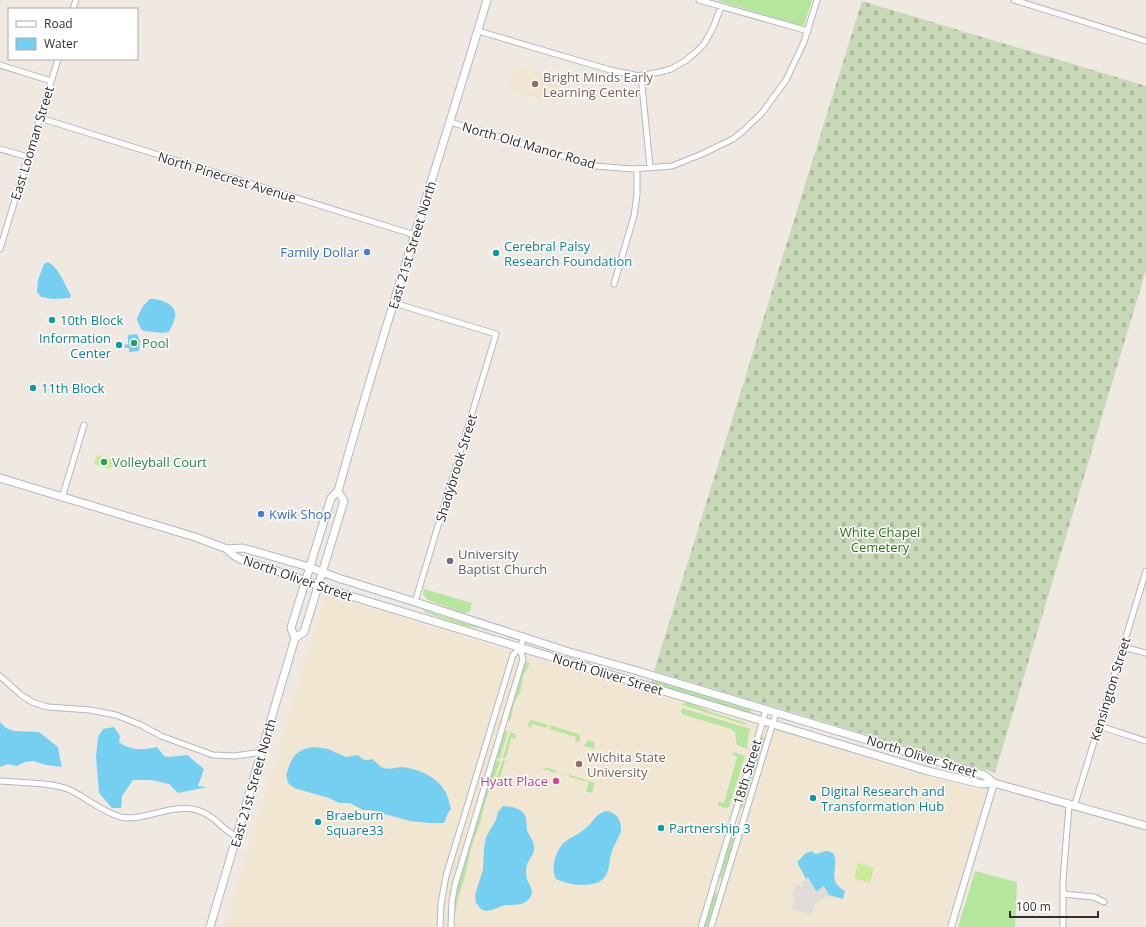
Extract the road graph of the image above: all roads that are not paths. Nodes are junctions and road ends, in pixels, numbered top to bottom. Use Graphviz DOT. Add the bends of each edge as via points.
graph roads {
  1 [pos="487,0"];
  2 [pos="699,0"];
  3 [pos="817,0"];
  4 [pos="1014,0"];
  5 [pos="721,7"];
  6 [pos="478,30"];
  7 [pos="808,31"];
  8 [pos="1146,41"];
  9 [pos="58,60"];
  10 [pos="0,65"];
  11 [pos="641,75"];
  12 [pos="51,81"];
  13 [pos="40,118"];
  14 [pos="450,122"];
  15 [pos="0,149"];
  16 [pos="28,157"];
  17 [pos="650,167"];
  18 [pos="637,169"];
  19 [pos="415,236"];
  20 [pos="0,249"];
  21 [pos="614,284"];
  22 [pos="394,303"];
  23 [pos="84,425"];
  24 [pos="0,478"];
  25 [pos="338,491"];
  26 [pos="62,498"];
  27 [pos="227,549"];
  28 [pos="309,567"];
  29 [pos="1146,571"];
  30 [pos="322,572"];
  31 [pos="305,580"];
  32 [pos="318,585"];
  33 [pos="415,602"];
  34 [pos="524,637"];
  35 [pos="295,638"];
  36 [pos="1123,647"];
  37 [pos="520,648"];
  38 [pos="1146,653"];
  39 [pos="0,676"];
  40 [pos="766,710"];
  41 [pos="776,713"];
  42 [pos="762,721"];
  43 [pos="773,724"];
  44 [pos="1099,726"];
  45 [pos="1146,740"];
  46 [pos="262,752"];
  47 [pos="0,781"];
  48 [pos="994,783"];
  49 [pos="1072,806"];
  50 [pos="1146,826"];
  51 [pos="237,837"];
  52 [pos="1063,894"];
  53 [pos="1104,902"];
  54 [pos="210,927"];
  55 [pos="440,927"];
  56 [pos="451,927"];
  57 [pos="701,927"];
  58 [pos="712,927"];
  59 [pos="952,927"];
  60 [pos="1062,927"];
  1 -- 6 [label="main road, East 21st Street North"];
  2 -- 5 [label="street"];
  3 -- 7 [label="street, North Old Manor Road"];
  4 -- 8 [label="street"];
  5 -- 7 [label="street"];
  5 -- 11 [label="street" via="704,44 685,62 671,69"];
  6 -- 11 [label="street" via="610,70"];
  6 -- 14 [label="main road, East 21st Street North"];
  7 -- 17 [label="street, North Old Manor Road" via="786,80 762,113 743,131 733,139 672,166"];
  9 -- 12 [label="street, East Looman Street"];
  10 -- 12 [label="street"];
  11 -- 17 [label="street"];
  12 -- 13 [label="street, East Looman Street"];
  13 -- 16 [label="street, East Looman Street"];
  13 -- 19 [label="street, North Pinecrest Avenue"];
  14 -- 18 [label="street, North Old Manor Road" via="595,166"];
  14 -- 19 [label="main road, East 21st Street North"];
  15 -- 16 [label="street"];
  16 -- 20 [label="street, East Looman Street"];
  17 -- 18 [label="street, North Old Manor Road"];
  18 -- 21 [label="street" via="634,216"];
  19 -- 22 [label="main road, East 21st Street North"];
  22 -- 25 [label="main road, East 21st Street North"];
  22 -- 33 [label="street, Shadybrook Street" via="496,334"];
  23 -- 26 [label="street"];
  24 -- 26 [label="main road, North Oliver Street"];
  25 -- 28 [label="main road, East 21st Street North" via="331,498"];
  25 -- 30 [label="main road, East 21st Street North" via="344,501"];
  26 -- 27 [label="main road, North Oliver Street"];
  27 -- 28 [label="main road, North Oliver Street" via="243,548"];
  27 -- 31 [label="main road, North Oliver Street" via="240,559"];
  28 -- 30 [label="main road, North Oliver Street"];
  28 -- 31 [label="main road, East 21st Street North"];
  29 -- 36 [label="street, Kensington Street"];
  30 -- 32 [label="main road, East 21st Street North"];
  30 -- 33 [label="main road, North Oliver Street"];
  31 -- 32 [label="main road, North Oliver Street"];
  31 -- 35 [label="main road, East 21st Street North" via="291,628"];
  32 -- 35 [label="main road, East 21st Street North" via="304,632"];
  32 -- 37 [label="main road, North Oliver Street"];
  33 -- 34 [label="main road, North Oliver Street"];
  34 -- 37 [label="street"];
  34 -- 40 [label="main road, North Oliver Street"];
  35 -- 46 [label="main road, East 21st Street North"];
  36 -- 38 [label="street"];
  36 -- 44 [label="street, Kensington Street"];
  37 -- 42 [label="main road, North Oliver Street"];
  37 -- 55 [label="street" via="513,655 446,876"];
  37 -- 56 [label="street" via="523,659 455,885"];
  39 -- 46 [label="street" via="20,695 34,703 116,715 213,755 230,756"];
  40 -- 41 [label="main road, North Oliver Street"];
  40 -- 42 [label="street, 18th Street"];
  41 -- 43 [label="street, 18th Street"];
  41 -- 48 [label="main road, North Oliver Street" via="984,775"];
  42 -- 43 [label="main road, North Oliver Street"];
  42 -- 57 [label="street, 18th Street"];
  43 -- 48 [label="main road, North Oliver Street" via="928,771 981,784"];
  43 -- 58 [label="street, 18th Street"];
  44 -- 45 [label="street"];
  44 -- 49 [label="street, Kensington Street"];
  46 -- 51 [label="main road, East 21st Street North"];
  47 -- 51 [label="street" via="53,785 69,790 107,812 123,817 138,817 180,809 196,810 212,816 229,833"];
  48 -- 49 [label="main road, North Oliver Street"];
  48 -- 59 [label="street"];
  49 -- 50 [label="main road, North Oliver Street"];
  49 -- 52 [label="street, Kensington Street"];
  51 -- 54 [label="main road, East 21st Street North"];
  52 -- 53 [label="street" via="1094,897"];
  52 -- 60 [label="street, Kensington Street"];
}
